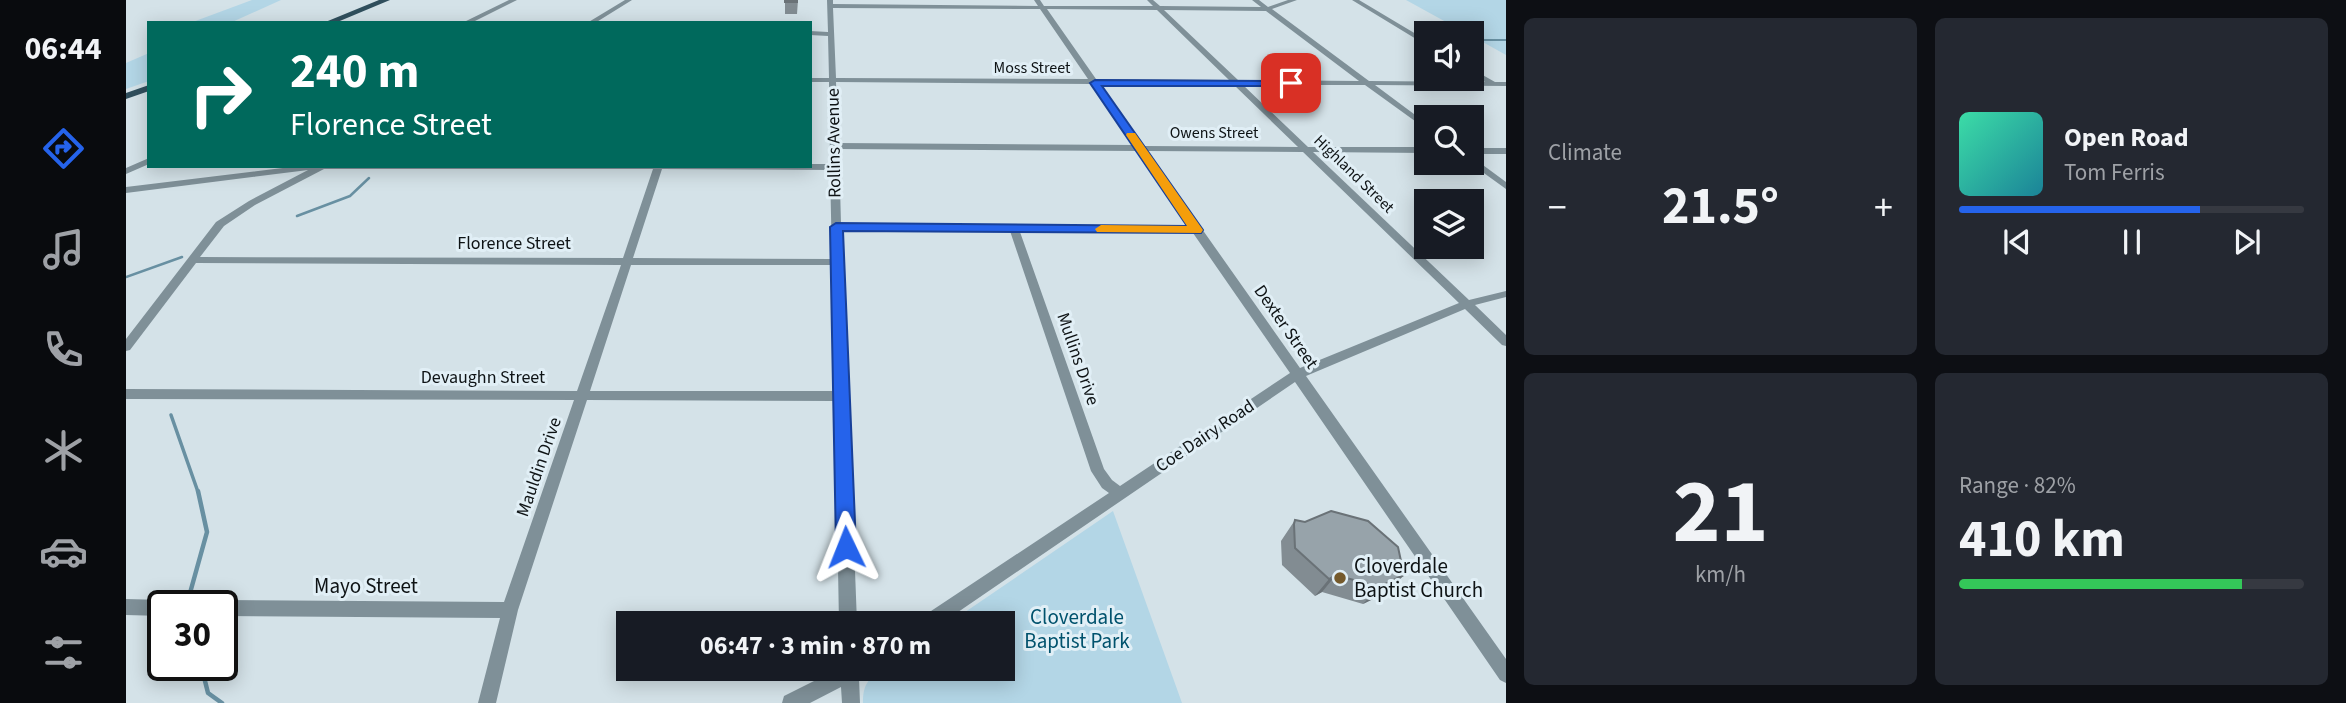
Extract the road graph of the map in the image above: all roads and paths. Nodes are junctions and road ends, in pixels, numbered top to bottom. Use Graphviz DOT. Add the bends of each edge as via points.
graph roads {
  1 [pos="386,0"];
  2 [pos="514,0"];
  3 [pos="629,0"];
  4 [pos="1150,0"];
  5 [pos="1255,0"];
  6 [pos="1294,0"];
  7 [pos="1354,0"];
  8 [pos="831,3"];
  9 [pos="1040,4"];
  10 [pos="1159,8"];
  11 [pos="1267,9"];
  12 [pos="332,21"];
  13 [pos="469,21"];
  14 [pos="593,21"];
  15 [pos="812,33"];
  16 [pos="832,34"];
  17 [pos="1414,36"];
  18 [pos="1484,78"];
  19 [pos="812,80"];
  20 [pos="833,81"];
  21 [pos="1095,83"];
  22 [pos="1237,83"];
  23 [pos="1368,84"];
  24 [pos="1494,84"];
  25 [pos="1506,84"];
  26 [pos="147,89"];
  27 [pos="1506,91"];
  28 [pos="126,96"];
  29 [pos="1414,118"];
  30 [pos="834,146"];
  31 [pos="1140,148"];
  32 [pos="1306,149"];
  33 [pos="1414,150"];
  34 [pos="1484,151"];
  35 [pos="1506,151"];
  36 [pos="147,162"];
  37 [pos="812,167"];
  38 [pos="834,167"];
  39 [pos="307,168"];
  40 [pos="319,168"];
  41 [pos="659,168"];
  42 [pos="1484,169"];
  43 [pos="126,171"];
  44 [pos="1506,186"];
  45 [pos="126,190"];
  46 [pos="836,227"];
  47 [pos="1014,229"];
  48 [pos="1197,230"];
  49 [pos="191,260"];
  50 [pos="628,261"];
  51 [pos="838,262"];
  52 [pos="1506,294"];
  53 [pos="1466,303"];
  54 [pos="1506,342"];
  55 [pos="126,347"];
  56 [pos="1298,374"];
  57 [pos="126,394"];
  58 [pos="584,395"];
  59 [pos="841,396"];
  60 [pos="1120,494"];
  61 [pos="126,607"];
  62 [pos="147,608"];
  63 [pos="238,608"];
  64 [pos="510,610"];
  65 [pos="848,611"];
  66 [pos="946,611"];
  67 [pos="1506,674"];
  68 [pos="834,681"];
  69 [pos="852,681"];
  70 [pos="487,703"];
  71 [pos="791,703"];
  72 [pos="851,703"];
  1 -- 12 [label="main road"];
  2 -- 13 [label="street"];
  3 -- 14 [label="street"];
  4 -- 10 [label="street, Highland Street"];
  5 -- 11 [label="street"];
  6 -- 11 [label="street"];
  7 -- 17 [label="street"];
  8 -- 9 [label="street"];
  8 -- 16 [label="street, Rollins Avenue"];
  9 -- 10 [label="street"];
  9 -- 21 [label="street, Dexter Street"];
  10 -- 11 [label="street"];
  10 -- 22 [label="street, Highland Street"];
  11 -- 23 [label="street"];
  15 -- 16 [label="street"];
  16 -- 20 [label="street, Rollins Avenue"];
  18 -- 24 [label="street"];
  19 -- 20 [label="street, Moss Street"];
  20 -- 21 [label="street, Moss Street"];
  20 -- 30 [label="street, Rollins Avenue"];
  21 -- 22 [label="street, Moss Street"];
  21 -- 31 [label="street, Dexter Street"];
  22 -- 23 [label="street, Moss Street"];
  22 -- 32 [label="street, Highland Street"];
  23 -- 24 [label="street, Moss Street"];
  23 -- 29 [label="street"];
  24 -- 25 [label="street, Moss Street"];
  24 -- 27 [label="street"];
  26 -- 28 [label="main road"];
  30 -- 31 [label="street, Owens Street"];
  30 -- 38 [label="street, Rollins Avenue"];
  31 -- 32 [label="street, Owens Street"];
  31 -- 48 [label="street, Dexter Street"];
  32 -- 33 [label="street, Owens Street"];
  32 -- 53 [label="street, Highland Street"];
  34 -- 35 [label="street"];
  36 -- 43 [label="street"];
  37 -- 38 [label="street"];
  38 -- 46 [label="street, Rollins Avenue"];
  39 -- 45 [label="street"];
  40 -- 49 [label="street" via="228,217"];
  41 -- 50 [label="street, Mauldin Drive"];
  42 -- 44 [label="street"];
  46 -- 47 [label="street"];
  46 -- 51 [label="street, Rollins Avenue"];
  47 -- 48 [label="street"];
  47 -- 60 [label="street, Mullins Drive" via="1098,471"];
  48 -- 56 [label="street, Dexter Street"];
  49 -- 50 [label="street, Florence Street"];
  49 -- 55 [label="street"];
  50 -- 51 [label="street, Florence Street"];
  50 -- 58 [label="street, Mauldin Drive"];
  51 -- 59 [label="street, Rollins Avenue"];
  52 -- 53 [label="street, Coe Dairy Road"];
  53 -- 54 [label="street, Highland Street"];
  53 -- 56 [label="street, Coe Dairy Road"];
  56 -- 60 [label="street, Coe Dairy Road"];
  56 -- 67 [label="street, Dexter Street"];
  57 -- 58 [label="street, Devaughn Street"];
  58 -- 59 [label="street, Devaughn Street"];
  58 -- 64 [label="street, Mauldin Drive"];
  59 -- 65 [label="street, Rollins Avenue"];
  60 -- 66 [label="street, Coe Dairy Road"];
  61 -- 62 [label="street"];
  63 -- 64 [label="street, Mayo Street"];
  64 -- 70 [label="street, Mauldin Drive"];
  68 -- 71 [label="street"];
  69 -- 72 [label="street"];
}
